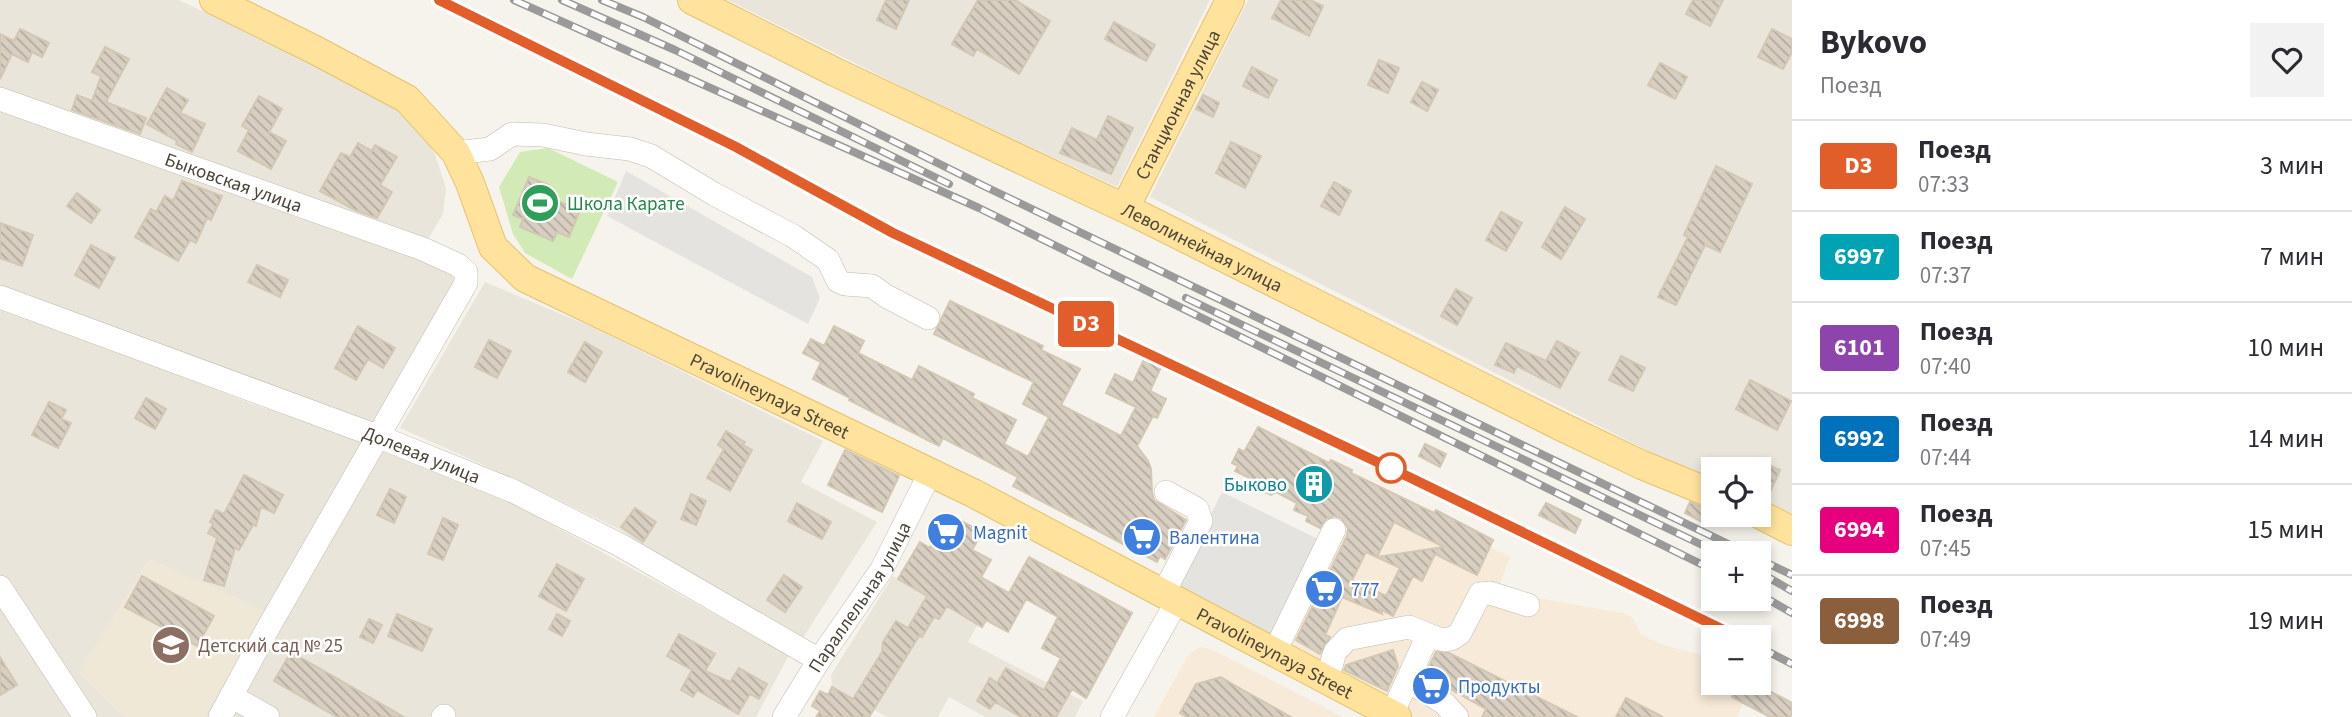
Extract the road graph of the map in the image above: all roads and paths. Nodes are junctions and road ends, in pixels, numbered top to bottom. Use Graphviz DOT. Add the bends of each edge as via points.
graph roads {
  1 [pos="214,0"];
  2 [pos="692,0"];
  3 [pos="1230,0"];
  4 [pos="0,99"];
  5 [pos="456,153"];
  6 [pos="1125,208"];
  7 [pos="493,247"];
  8 [pos="464,270"];
  9 [pos="0,297"];
  10 [pos="928,318"];
  11 [pos="377,436"];
  12 [pos="930,473"];
  13 [pos="1701,489"];
  14 [pos="1166,492"];
  15 [pos="1771,520"];
  16 [pos="1334,530"];
  17 [pos="1792,531"];
  18 [pos="0,587"];
  19 [pos="1170,598"];
  20 [pos="1528,605"];
  21 [pos="1428,635"];
  22 [pos="1275,651"];
  23 [pos="819,660"];
  24 [pos="1327,679"];
  25 [pos="1408,681"];
  26 [pos="231,696"];
  27 [pos="1386,714"];
  28 [pos="85,717"];
  29 [pos="220,717"];
  30 [pos="268,717"];
  31 [pos="784,717"];
  32 [pos="1112,717"];
  33 [pos="1457,717"];
  1 -- 5 [label="main road, Pravolineynaya Street" via="407,99"];
  2 -- 6 [label="main road, Леволинейная улица"];
  3 -- 6 [label="main road, Станционная улица"];
  4 -- 8 [label="street, Быковская улица" via="423,249"];
  5 -- 7 [label="main road, Pravolineynaya Street"];
  5 -- 10 [label="street" via="490,149 512,134 543,135 651,156 793,236 828,260 838,281 872,286"];
  6 -- 13 [label="main road, Леволинейная улица" via="1570,431"];
  7 -- 8 [label="street"];
  7 -- 12 [label="main road, Pravolineynaya Street" via="525,278"];
  8 -- 11 [label="street" via="466,283"];
  9 -- 11 [label="street, Долевая улица"];
  11 -- 23 [label="street, Долевая улица" via="583,525"];
  11 -- 26 [label="street"];
  12 -- 19 [label="main road, Pravolineynaya Street"];
  12 -- 23 [label="street, Параллельная улица" via="882,569"];
  14 -- 19 [label="street" via="1197,509 1201,521"];
  15 -- 17 [label="main road"];
  16 -- 22 [label="street"];
  18 -- 28 [label="street"];
  19 -- 22 [label="main road, Pravolineynaya Street"];
  19 -- 32 [label="street"];
  20 -- 21 [label="street" via="1480,594 1460,633 1445,640"];
  21 -- 24 [label="street" via="1399,627 1347,639 1335,652"];
  21 -- 25 [label="street"];
  22 -- 24 [label="main road, Pravolineynaya Street"];
  23 -- 31 [label="street, Параллельная улица"];
  24 -- 27 [label="main road, Pravolineynaya Street"];
  25 -- 27 [label="street"];
  25 -- 33 [label="street" via="1444,703"];
  26 -- 29 [label="street"];
  26 -- 30 [label="street"];
}
